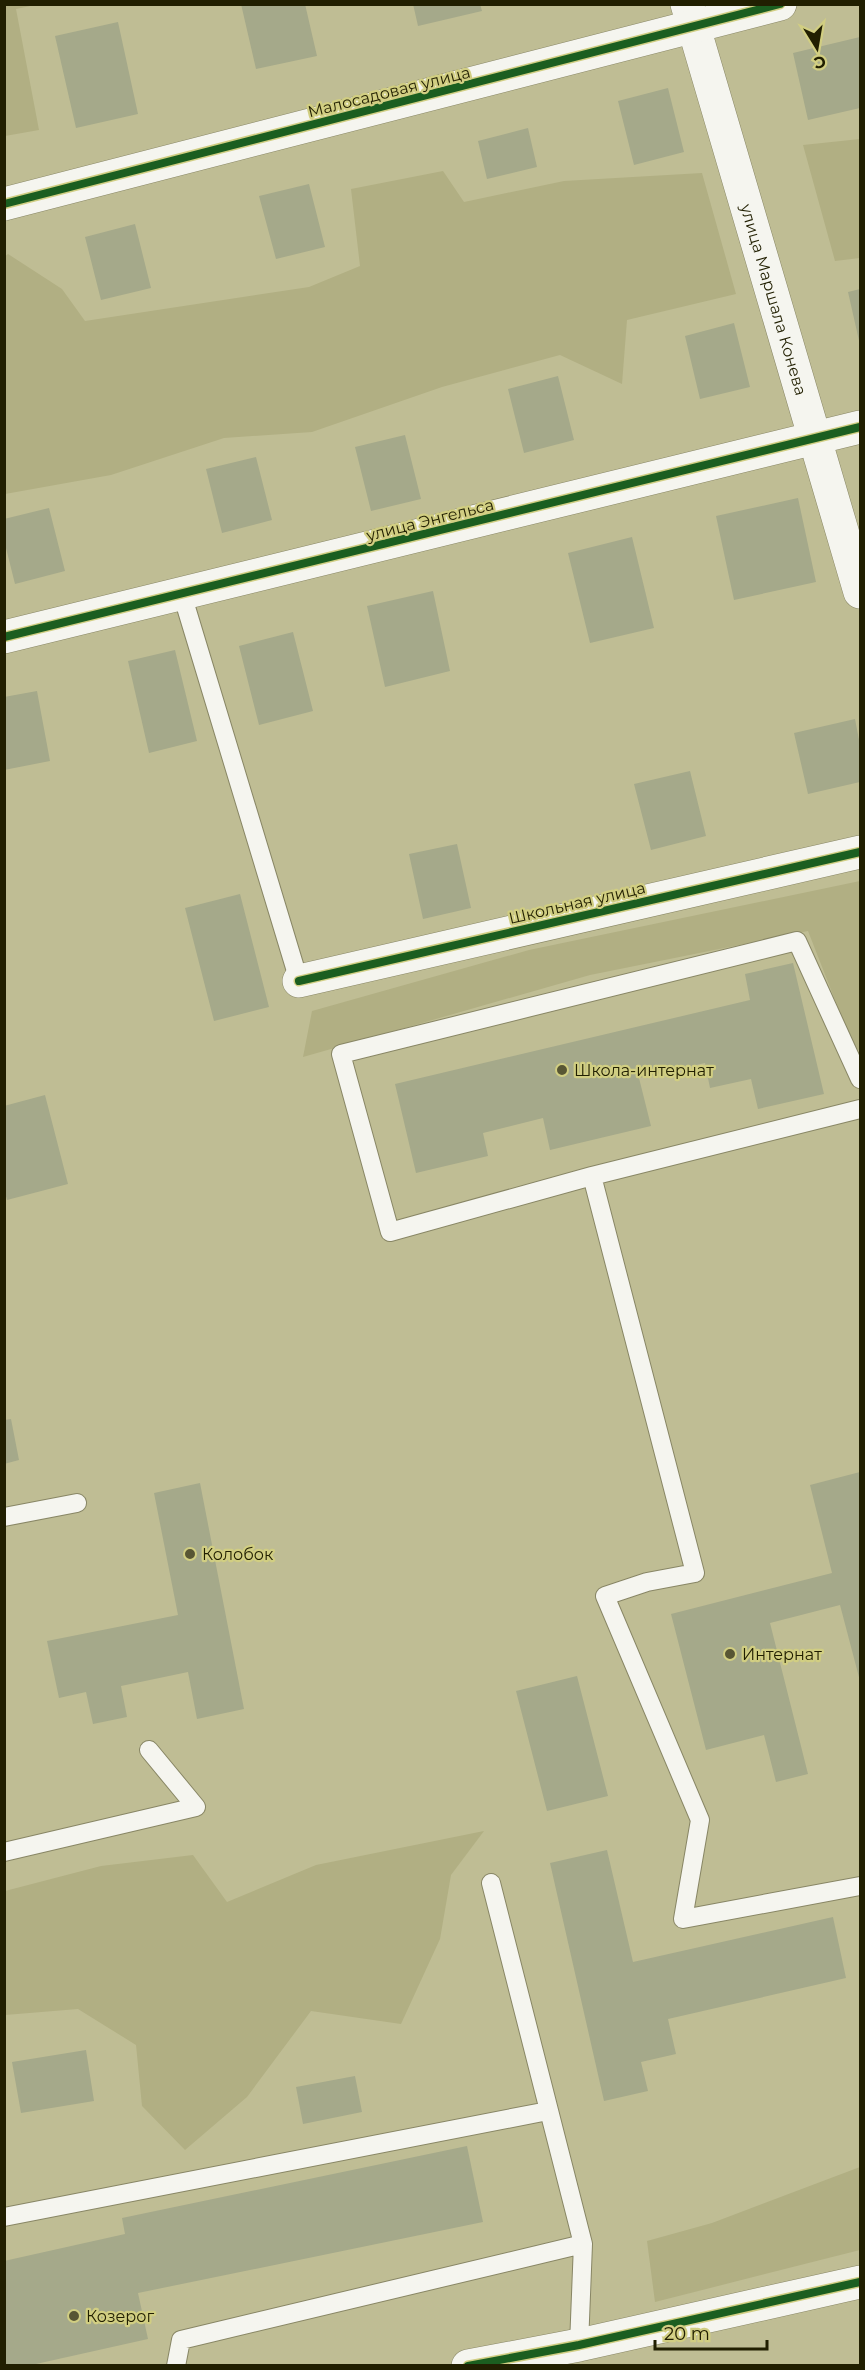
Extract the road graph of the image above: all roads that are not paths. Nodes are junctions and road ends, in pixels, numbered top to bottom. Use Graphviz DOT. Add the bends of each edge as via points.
graph roads {
  1 [pos="780,4"];
  2 [pos="690,16"];
  3 [pos="4,204"];
  4 [pos="861,427"];
  5 [pos="816,439"];
  6 [pos="861,592"];
  7 [pos="182,594"];
  8 [pos="4,637"];
  9 [pos="861,852"];
  10 [pos="299,981"];
  11 [pos="861,1079"];
  12 [pos="861,1109"];
  13 [pos="592,1176"];
  14 [pos="77,1503"];
  15 [pos="4,1517"];
  16 [pos="149,1750"];
  17 [pos="4,1852"];
  18 [pos="492,1883"];
  19 [pos="861,1886"];
  20 [pos="548,2111"];
  21 [pos="4,2217"];
  22 [pos="583,2244"];
  23 [pos="861,2282"];
  24 [pos="579,2345"];
  25 [pos="176,2366"];
  26 [pos="468,2366"];
  1 -- 2 [label="street, Малосадовая улица"];
  2 -- 3 [label="street, Малосадовая улица"];
  2 -- 5 [label="street, улица Маршала Конева"];
  4 -- 5 [label="street, улица Энгельса"];
  5 -- 6 [label="street, улица Маршала Конева"];
  5 -- 7 [label="street, улица Энгельса"];
  7 -- 8 [label="street, улица Энгельса"];
  7 -- 10 [label="lane"];
  9 -- 10 [label="street, Школьная улица"];
  11 -- 13 [label="lane" via="797,941 341,1054 390,1232"];
  12 -- 13 [label="lane"];
  13 -- 19 [label="lane" via="694,1573 647,1582 605,1596 700,1820 683,1919"];
  14 -- 15 [label="lane"];
  16 -- 17 [label="lane" via="196,1807"];
  18 -- 20 [label="lane"];
  20 -- 21 [label="lane"];
  20 -- 22 [label="lane"];
  22 -- 24 [label="lane"];
  22 -- 25 [label="lane" via="181,2340"];
  23 -- 24 [label="street"];
  24 -- 26 [label="street"];
}
